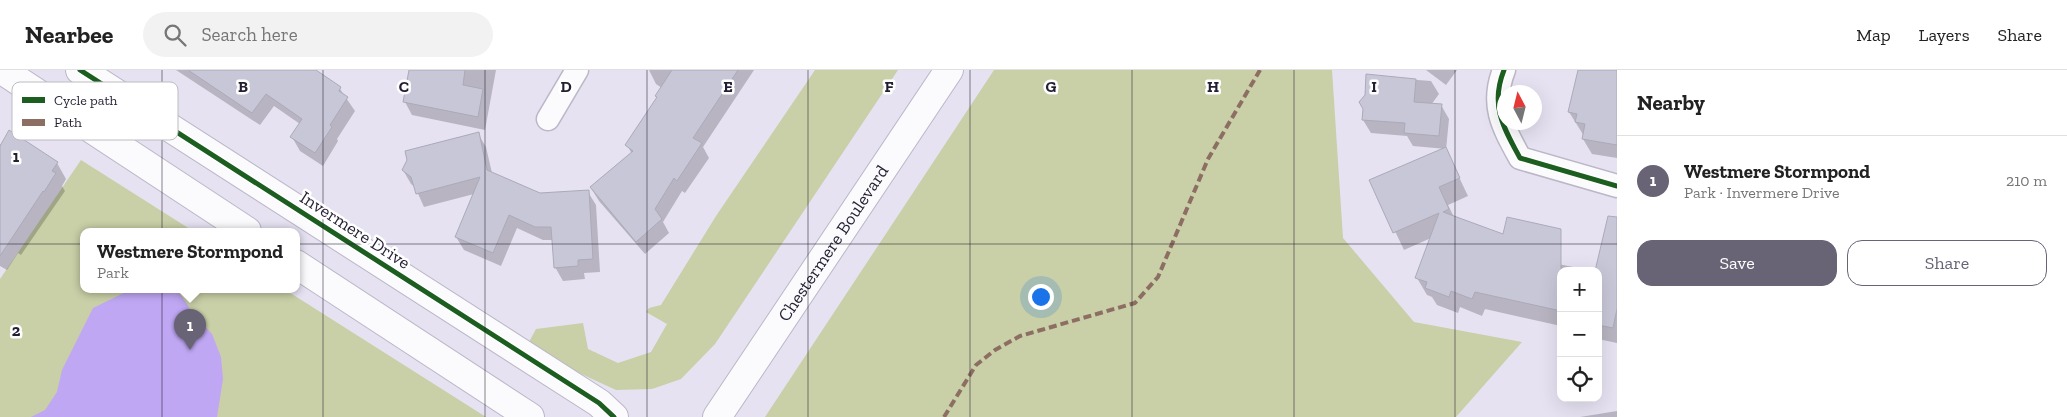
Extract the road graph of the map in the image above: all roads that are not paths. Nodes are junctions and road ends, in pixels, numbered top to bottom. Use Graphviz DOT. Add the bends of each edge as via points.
graph roads {
  1 [pos="2,70"];
  2 [pos="80,70"];
  3 [pos="577,70"];
  4 [pos="949,70"];
  5 [pos="1504,70"];
  6 [pos="20,82"];
  7 [pos="99,82"];
  8 [pos="548,119"];
  9 [pos="178,133"];
  10 [pos="109,140"];
  11 [pos="1617,186"];
  12 [pos="242,228"];
  13 [pos="300,267"];
  14 [pos="530,417"];
  15 [pos="614,417"];
  16 [pos="717,417"];
  1 -- 6 [label="street"];
  2 -- 7 [label="street, Invermere Drive"];
  3 -- 8 [label="street"];
  4 -- 16 [label="street, Chestermere Boulevard"];
  5 -- 11 [label="street" via="1498,84 1498,110 1520,158"];
  9 -- 15 [label="street, Invermere Drive" via="599,403"];
  10 -- 12 [label="street"];
  13 -- 14 [label="street"];
}
